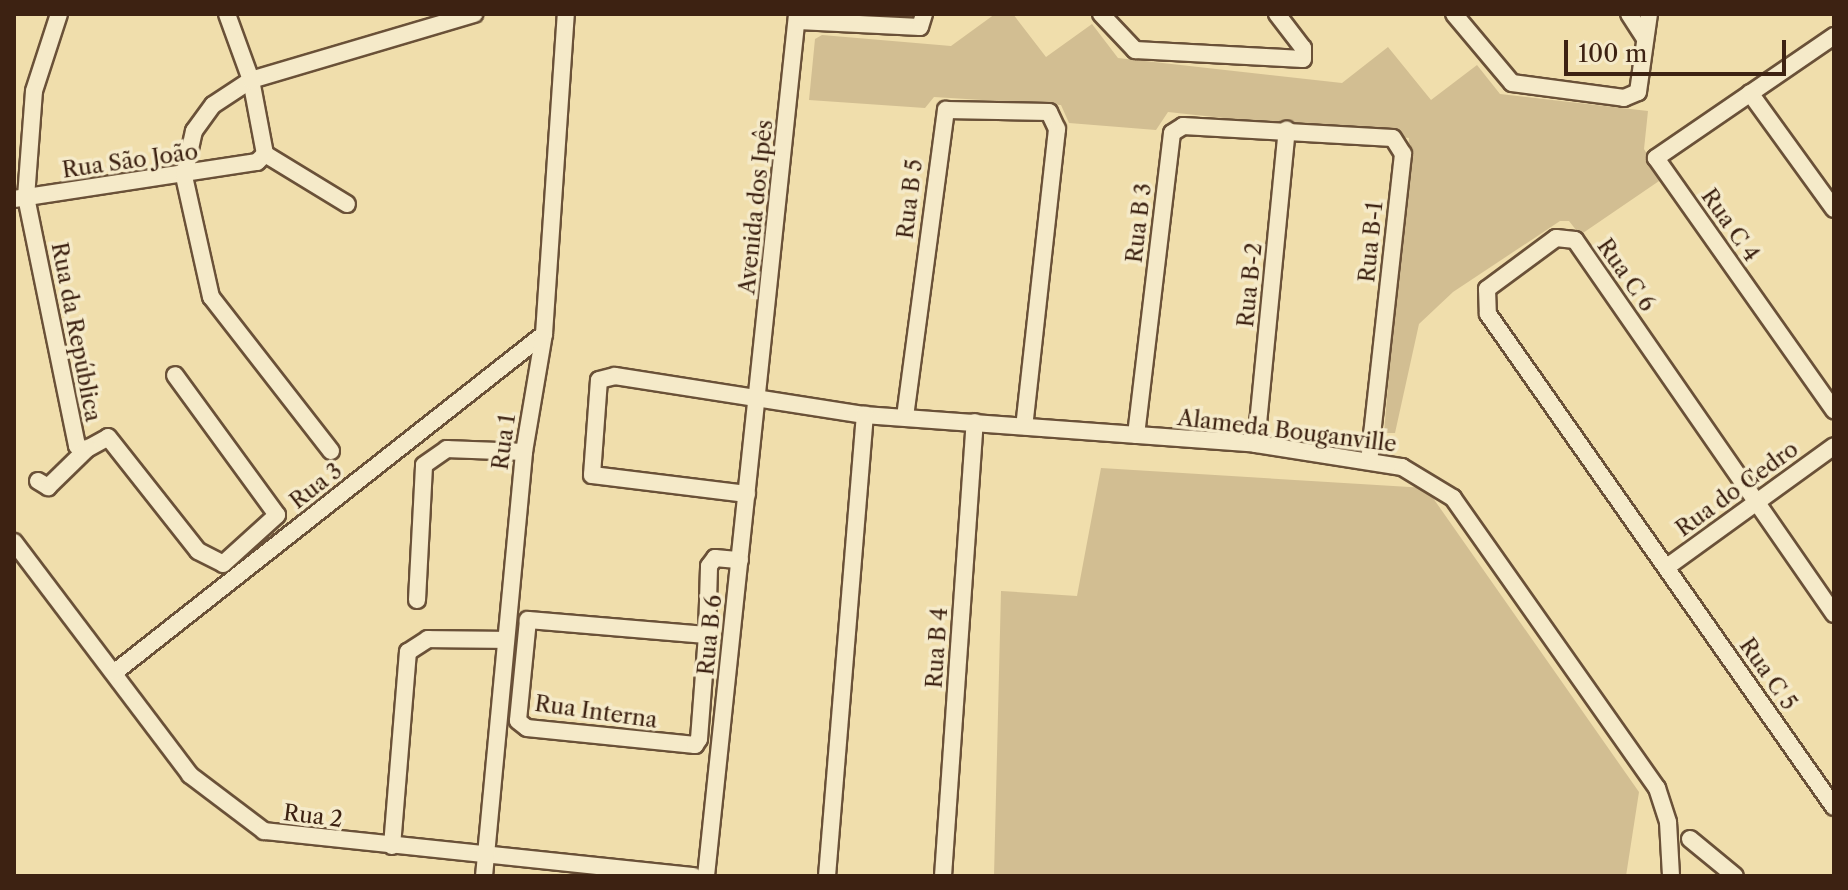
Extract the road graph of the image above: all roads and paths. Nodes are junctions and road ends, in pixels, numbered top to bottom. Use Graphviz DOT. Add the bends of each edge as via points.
graph roads {
  1 [pos="57,14"];
  2 [pos="227,14"];
  3 [pos="474,14"];
  4 [pos="566,14"];
  5 [pos="924,14"];
  6 [pos="1101,14"];
  7 [pos="1277,14"];
  8 [pos="1454,14"];
  9 [pos="1629,14"];
  10 [pos="1649,14"];
  11 [pos="797,18"];
  12 [pos="1834,36"];
  13 [pos="1644,37"];
  14 [pos="251,80"];
  15 [pos="1750,93"];
  16 [pos="1287,130"];
  17 [pos="265,154"];
  18 [pos="184,176"];
  19 [pos="20,198"];
  20 [pos="347,204"];
  21 [pos="1834,209"];
  22 [pos="544,334"];
  23 [pos="175,375"];
  24 [pos="759,398"];
  25 [pos="1834,410"];
  26 [pos="865,415"];
  27 [pos="905,417"];
  28 [pos="975,422"];
  29 [pos="1024,426"];
  30 [pos="1136,435"];
  31 [pos="1256,444"];
  32 [pos="1834,446"];
  33 [pos="88,448"];
  34 [pos="331,451"];
  35 [pos="524,452"];
  36 [pos="1369,460"];
  37 [pos="38,481"];
  38 [pos="747,494"];
  39 [pos="1756,502"];
  40 [pos="14,542"];
  41 [pos="740,560"];
  42 [pos="1667,567"];
  43 [pos="417,600"];
  44 [pos="1834,614"];
  45 [pos="707,635"];
  46 [pos="506,640"];
  47 [pos="115,672"];
  48 [pos="1834,807"];
  49 [pos="1690,839"];
  50 [pos="392,846"];
  51 [pos="486,852"];
  52 [pos="484,876"];
  53 [pos="694,876"];
  54 [pos="706,876"];
  55 [pos="827,876"];
  56 [pos="943,876"];
  57 [pos="1671,876"];
  58 [pos="1735,876"];
  1 -- 19 [label="street, Rua da República" via="34,91"];
  2 -- 14 [label="street"];
  3 -- 14 [label="street"];
  4 -- 22 [label="street, Rua 1"];
  5 -- 11 [label="street" via="920,27"];
  6 -- 7 [label="street" via="1135,50 1298,62 1303,48"];
  8 -- 13 [label="street" via="1512,83 1624,98 1638,92"];
  9 -- 13 [label="street"];
  10 -- 13 [label="street"];
  11 -- 24 [label="street, Avenida dos Ipês"];
  12 -- 15 [label="street"];
  14 -- 17 [label="street"];
  14 -- 18 [label="street" via="203,116"];
  15 -- 21 [label="street"];
  15 -- 25 [label="street, Rua C 4" via="1656,158"];
  16 -- 30 [label="street, Rua B 3" via="1183,126 1172,133"];
  16 -- 31 [label="street, Rua B-2"];
  16 -- 36 [label="street, Rua B-1" via="1393,138 1401,147"];
  17 -- 18 [label="street, Rua São João" via="251,166"];
  17 -- 20 [label="street"];
  18 -- 19 [label="street, Rua São João"];
  18 -- 34 [label="street" via="222,318"];
  19 -- 33 [label="street, Rua da República" via="77,446"];
  22 -- 35 [label="street, Rua 1"];
  22 -- 47 [label="street, Rua 3"];
  23 -- 33 [label="street, Rua da República" via="276,519 223,564 210,562 112,440"];
  24 -- 26 [label="street, Alameda Bouganville"];
  24 -- 38 [label="street, Rua B 6"];
  24 -- 38 [label="street, Alameda Bouganville" via="615,376 593,389 592,475"];
  26 -- 27 [label="street, Alameda Bouganville"];
  26 -- 55 [label="street"];
  27 -- 28 [label="street, Alameda Bouganville"];
  27 -- 29 [label="street, Rua B 5" via="946,110 1049,112 1057,129"];
  28 -- 29 [label="street, Alameda Bouganville"];
  28 -- 56 [label="street, Rua B 4"];
  29 -- 30 [label="street, Alameda Bouganville"];
  30 -- 31 [label="street, Alameda Bouganville"];
  31 -- 36 [label="street, Alameda Bouganville"];
  32 -- 39 [label="street, Rua do Cedro"];
  33 -- 37 [label="street" via="48,487"];
  35 -- 43 [label="street" via="447,449 424,465"];
  35 -- 46 [label="street, Rua 1"];
  36 -- 57 [label="street, Alameda Bouganville" via="1402,467 1453,498 1657,788 1668,822"];
  38 -- 41 [label="street, Rua B 6"];
  39 -- 42 [label="street, Rua do Cedro"];
  39 -- 42 [label="street, Rua C 6" via="1575,240 1556,238 1487,289 1484,306"];
  39 -- 44 [label="street"];
  40 -- 47 [label="street, Rua 2"];
  41 -- 45 [label="street, Rua Interna" via="711,561"];
  41 -- 54 [label="street, Rua B 6"];
  42 -- 48 [label="street, Rua C 5"];
  45 -- 45 [label="street, Rua Interna" via="528,620 518,721 527,728 695,745"];
  46 -- 50 [label="street" via="428,639 408,652"];
  46 -- 51 [label="street, Rua 1"];
  47 -- 50 [label="street, Rua 2" via="190,775 245,822 288,839"];
  49 -- 58 [label="street"];
  50 -- 51 [label="street, Rua 2"];
  51 -- 52 [label="street, Rua 1"];
  51 -- 53 [label="street, Rua 2"];
}
